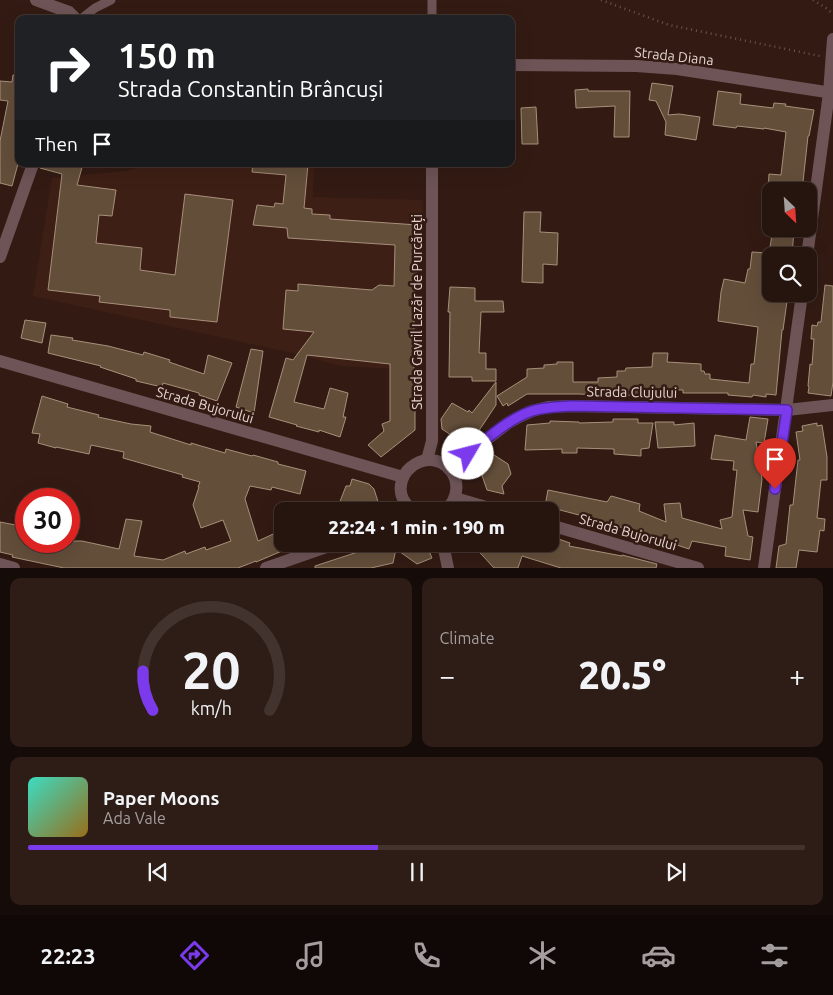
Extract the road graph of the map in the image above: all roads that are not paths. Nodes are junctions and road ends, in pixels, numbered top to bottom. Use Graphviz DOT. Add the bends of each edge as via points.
graph roads {
  1 [pos="36,0"];
  2 [pos="111,0"];
  3 [pos="432,0"];
  4 [pos="72,15"];
  5 [pos="86,15"];
  6 [pos="432,15"];
  7 [pos="833,39"];
  8 [pos="515,65"];
  9 [pos="831,93"];
  10 [pos="32,167"];
  11 [pos="432,167"];
  12 [pos="809,247"];
  13 [pos="0,257"];
  14 [pos="801,302"];
  15 [pos="0,361"];
  16 [pos="833,405"];
  17 [pos="787,410"];
  18 [pos="427,460"];
  19 [pos="449,468"];
  20 [pos="403,477"];
  21 [pos="455,498"];
  22 [pos="404,502"];
  23 [pos="453,502"];
  24 [pos="469,502"];
  25 [pos="559,528"];
  26 [pos="312,552"];
  27 [pos="445,552"];
  28 [pos="0,564"];
  29 [pos="14,568"];
  30 [pos="266,568"];
  31 [pos="448,568"];
  32 [pos="698,568"];
  33 [pos="764,568"];
  1 -- 4 [label="street"];
  2 -- 5 [label="lane"];
  3 -- 6 [label="lane"];
  7 -- 9 [label="street"];
  8 -- 9 [label="street, Strada Diana" via="677,69"];
  9 -- 12 [label="street"];
  10 -- 13 [label="street"];
  11 -- 18 [label="street, Strada Gavril Lazăr de Purcăreți" via="432,441"];
  14 -- 17 [label="street"];
  15 -- 20 [label="street, Strada Bujorului"];
  16 -- 17 [label="street, Strada Clujului"];
  17 -- 19 [label="street, Strada Clujului" via="548,407 508,423"];
  17 -- 33 [label="street"];
  18 -- 19 [label="street"];
  18 -- 20 [label="street" via="412,465"];
  19 -- 21 [label="street" via="456,482"];
  20 -- 22 [label="street"];
  21 -- 23 [label="street"];
  21 -- 24 [label="street"];
  25 -- 32 [label="street, Strada Bujorului"];
  26 -- 30 [label="street"];
  27 -- 31 [label="street"];
  28 -- 29 [label="street"];
}
